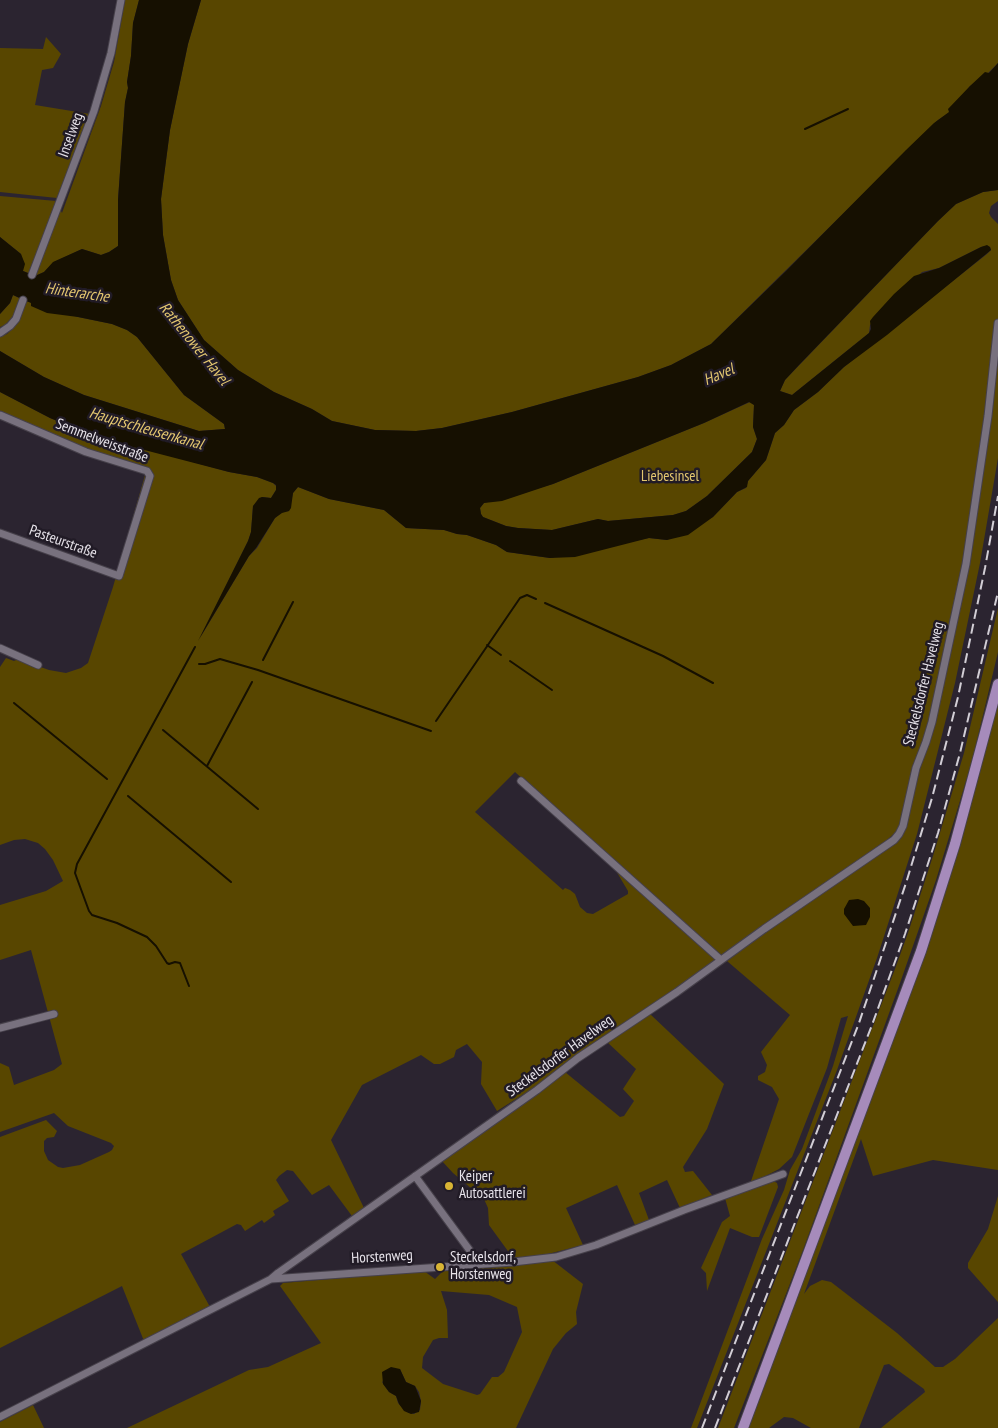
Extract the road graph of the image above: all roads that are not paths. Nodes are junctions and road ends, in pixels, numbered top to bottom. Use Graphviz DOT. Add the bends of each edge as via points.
graph roads {
  1 [pos="121,0"];
  2 [pos="32,275"];
  3 [pos="23,300"];
  4 [pos="998,323"];
  5 [pos="0,333"];
  6 [pos="0,415"];
  7 [pos="0,533"];
  8 [pos="117,576"];
  9 [pos="0,648"];
  10 [pos="38,665"];
  11 [pos="998,684"];
  12 [pos="521,781"];
  13 [pos="721,960"];
  14 [pos="54,1014"];
  15 [pos="0,1028"];
  16 [pos="783,1174"];
  17 [pos="415,1176"];
  18 [pos="479,1263"];
  19 [pos="271,1279"];
  20 [pos="0,1417"];
  21 [pos="743,1428"];
  1 -- 2 [label="street, Inselweg" via="111,53 94,111"];
  3 -- 5 [label="street" via="16,319"];
  4 -- 13 [label="street, Steckelsdorfer Havelweg" via="966,564 932,722 916,768 903,826 894,840"];
  6 -- 8 [label="street, Semmelweisstraße" via="86,452 149,473 121,573"];
  7 -- 8 [label="street, Pasteurstraße"];
  9 -- 10 [label="street"];
  11 -- 21 [label="main road" via="955,844 921,951"];
  12 -- 13 [label="street"];
  13 -- 17 [label="street, Steckelsdorfer Havelweg"];
  14 -- 15 [label="street"];
  16 -- 18 [label="street, Horstenweg" via="556,1257"];
  17 -- 18 [label="street"];
  17 -- 19 [label="street, Steckelsdorfer Havelweg"];
  18 -- 19 [label="street, Horstenweg"];
  19 -- 20 [label="street, Horstenweg"];
}
